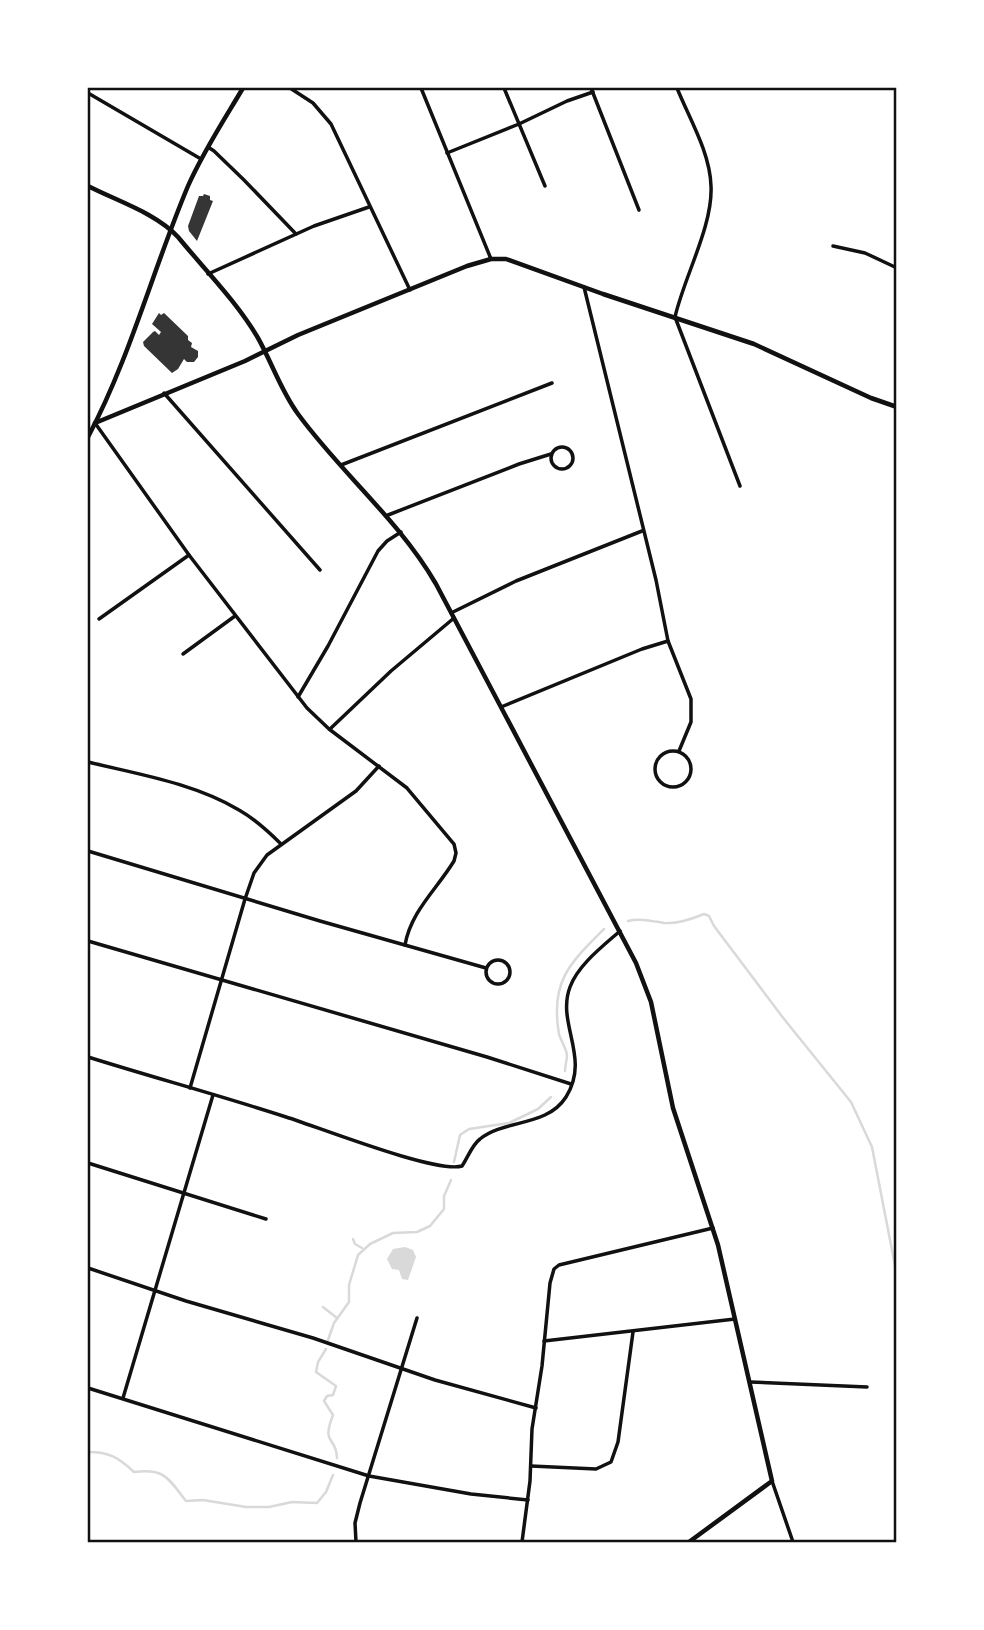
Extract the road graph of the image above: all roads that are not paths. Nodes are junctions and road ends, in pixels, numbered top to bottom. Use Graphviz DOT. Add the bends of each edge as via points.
graph roads {
  1 [pos="243,88"];
  2 [pos="290,88"];
  3 [pos="421,88"];
  4 [pos="504,88"];
  5 [pos="677,88"];
  6 [pos="592,90"];
  7 [pos="88,93"];
  8 [pos="519,124"];
  9 [pos="208,147"];
  10 [pos="447,153"];
  11 [pos="201,159"];
  12 [pos="88,186"];
  13 [pos="545,186"];
  14 [pos="369,206"];
  15 [pos="639,210"];
  16 [pos="172,230"];
  17 [pos="296,234"];
  18 [pos="833,246"];
  19 [pos="491,259"];
  20 [pos="897,268"];
  21 [pos="208,274"];
  22 [pos="584,287"];
  23 [pos="410,290"];
  24 [pos="675,317"];
  25 [pos="264,351"];
  26 [pos="552,383"];
  27 [pos="164,393"];
  28 [pos="897,407"];
  29 [pos="95,423"];
  30 [pos="88,436"];
  31 [pos="551,454"];
  32 [pos="341,465"];
  33 [pos="740,485"];
  34 [pos="388,515"];
  35 [pos="642,530"];
  36 [pos="401,532"];
  37 [pos="189,555"];
  38 [pos="320,570"];
  39 [pos="236,615"];
  40 [pos="452,616"];
  41 [pos="99,619"];
  42 [pos="668,641"];
  43 [pos="184,654"];
  44 [pos="298,697"];
  45 [pos="500,707"];
  46 [pos="329,729"];
  47 [pos="679,751"];
  48 [pos="88,762"];
  49 [pos="380,766"];
  50 [pos="281,844"];
  51 [pos="88,851"];
  52 [pos="245,899"];
  53 [pos="620,931"];
  54 [pos="88,941"];
  55 [pos="405,945"];
  56 [pos="486,968"];
  57 [pos="223,980"];
  58 [pos="88,1057"];
  59 [pos="572,1084"];
  60 [pos="190,1088"];
  61 [pos="213,1095"];
  62 [pos="88,1163"];
  63 [pos="185,1193"];
  64 [pos="266,1220"];
  65 [pos="713,1228"];
  66 [pos="88,1268"];
  67 [pos="155,1290"];
  68 [pos="417,1318"];
  69 [pos="735,1319"];
  70 [pos="633,1332"];
  71 [pos="544,1341"];
  72 [pos="402,1369"];
  73 [pos="748,1382"];
  74 [pos="867,1387"];
  75 [pos="88,1388"];
  76 [pos="123,1398"];
  77 [pos="536,1408"];
  78 [pos="531,1466"];
  79 [pos="369,1476"];
  80 [pos="772,1482"];
  81 [pos="527,1500"];
  82 [pos="356,1542"];
  83 [pos="522,1542"];
  84 [pos="689,1542"];
  85 [pos="793,1542"];
  1 -- 9 [label="street"];
  2 -- 14 [label="street" via="313,103 331,124"];
  3 -- 10 [label="street"];
  4 -- 8 [label="street"];
  5 -- 24 [label="street" via="708,163 711,187 705,225"];
  6 -- 8 [label="street"];
  6 -- 15 [label="street"];
  7 -- 11 [label="street"];
  8 -- 10 [label="street"];
  8 -- 13 [label="street"];
  9 -- 11 [label="street"];
  9 -- 17 [label="street"];
  10 -- 19 [label="street"];
  11 -- 16 [label="street"];
  12 -- 16 [label="street"];
  14 -- 17 [label="street"];
  14 -- 23 [label="street"];
  16 -- 21 [label="street"];
  16 -- 29 [label="street"];
  17 -- 21 [label="street"];
  18 -- 20 [label="street" via="865,253"];
  19 -- 22 [label="street" via="515,261"];
  19 -- 23 [label="street"];
  21 -- 25 [label="street"];
  22 -- 24 [label="street"];
  22 -- 35 [label="street"];
  23 -- 25 [label="street"];
  24 -- 28 [label="street" via="754,344"];
  24 -- 33 [label="street"];
  25 -- 27 [label="street"];
  25 -- 32 [label="street" via="297,413"];
  26 -- 32 [label="street"];
  27 -- 29 [label="street"];
  27 -- 38 [label="street"];
  29 -- 30 [label="street"];
  29 -- 37 [label="street"];
  31 -- 31 [label="street" via="557,468 572,462 565,447"];
  31 -- 34 [label="street"];
  32 -- 34 [label="street"];
  34 -- 36 [label="street"];
  35 -- 40 [label="street" via="516,581"];
  35 -- 42 [label="street"];
  36 -- 40 [label="street"];
  36 -- 44 [label="street" via="378,551"];
  37 -- 39 [label="street"];
  37 -- 41 [label="street"];
  39 -- 43 [label="street"];
  39 -- 44 [label="street"];
  40 -- 45 [label="street"];
  40 -- 46 [label="street"];
  42 -- 45 [label="street"];
  42 -- 47 [label="street" via="692,707"];
  44 -- 46 [label="street"];
  45 -- 53 [label="street"];
  46 -- 49 [label="street"];
  47 -- 47 [label="street" via="663,753 656,764 662,784 683,785 691,772 688,758"];
  48 -- 50 [label="street" via="224,802 259,823"];
  49 -- 50 [label="street" via="356,791"];
  49 -- 55 [label="street" via="407,788 454,844 456,853 447,873 415,915"];
  50 -- 52 [label="street" via="254,873"];
  51 -- 52 [label="street"];
  52 -- 55 [label="street"];
  52 -- 57 [label="street"];
  53 -- 59 [label="street" via="591,958 569,989 567,1009 576,1062"];
  53 -- 65 [label="street" via="651,1002 673,1108"];
  54 -- 57 [label="street"];
  55 -- 56 [label="street"];
  56 -- 56 [label="street" via="486,977 495,984 505,983 510,974 500,960 491,961"];
  57 -- 59 [label="street"];
  57 -- 60 [label="street"];
  58 -- 60 [label="street"];
  59 -- 61 [label="street" via="556,1108 537,1119 488,1133 477,1141 462,1166 453,1168"];
  60 -- 61 [label="street"];
  61 -- 63 [label="street"];
  62 -- 63 [label="street"];
  63 -- 64 [label="street"];
  63 -- 67 [label="street"];
  65 -- 69 [label="street"];
  65 -- 71 [label="street" via="559,1265 550,1283"];
  66 -- 67 [label="street"];
  67 -- 72 [label="street"];
  67 -- 76 [label="street"];
  68 -- 72 [label="street"];
  69 -- 70 [label="street"];
  69 -- 73 [label="street"];
  70 -- 71 [label="street"];
  70 -- 78 [label="street" via="618,1442 611,1462 596,1469"];
  71 -- 77 [label="street"];
  72 -- 77 [label="street"];
  72 -- 79 [label="street"];
  73 -- 74 [label="street"];
  73 -- 80 [label="street"];
  75 -- 76 [label="street"];
  76 -- 79 [label="street"];
  77 -- 78 [label="street"];
  78 -- 81 [label="street"];
  79 -- 81 [label="street"];
  79 -- 82 [label="street" via="355,1523"];
  80 -- 84 [label="street"];
  80 -- 85 [label="street"];
  81 -- 83 [label="street"];
}
